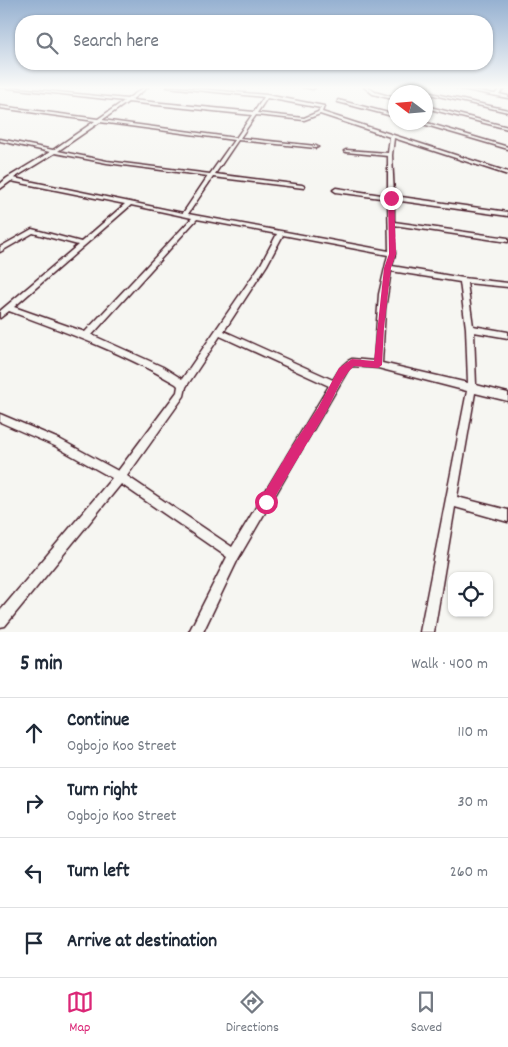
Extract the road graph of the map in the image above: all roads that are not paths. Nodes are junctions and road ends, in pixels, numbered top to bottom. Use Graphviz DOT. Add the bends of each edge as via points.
graph roads {
  1 [pos="72,116"];
  2 [pos="104,116"];
  3 [pos="253,116"];
  4 [pos="273,116"];
  5 [pos="312,116"];
  6 [pos="331,116"];
  7 [pos="463,116"];
  8 [pos="99,120"];
  9 [pos="433,126"];
  10 [pos="508,128"];
  11 [pos="392,136"];
  12 [pos="237,139"];
  13 [pos="0,140"];
  14 [pos="316,147"];
  15 [pos="508,148"];
  16 [pos="346,151"];
  17 [pos="53,152"];
  18 [pos="390,155"];
  19 [pos="212,174"];
  20 [pos="508,174"];
  21 [pos="10,178"];
  22 [pos="0,183"];
  23 [pos="302,186"];
  24 [pos="0,187"];
  25 [pos="336,190"];
  26 [pos="391,198"];
  27 [pos="130,204"];
  28 [pos="508,214"];
  29 [pos="184,215"];
  30 [pos="196,217"];
  31 [pos="392,223"];
  32 [pos="281,233"];
  33 [pos="508,240"];
  34 [pos="83,244"];
  35 [pos="0,250"];
  36 [pos="392,254"];
  37 [pos="388,268"];
  38 [pos="463,280"];
  39 [pos="508,285"];
  40 [pos="9,308"];
  41 [pos="0,315"];
  42 [pos="470,328"];
  43 [pos="219,332"];
  44 [pos="508,335"];
  45 [pos="86,336"];
  46 [pos="378,365"];
  47 [pos="334,384"];
  48 [pos="182,386"];
  49 [pos="472,387"];
  50 [pos="508,398"];
  51 [pos="0,418"];
  52 [pos="120,477"];
  53 [pos="452,501"];
  54 [pos="508,516"];
  55 [pos="234,555"];
  56 [pos="0,621"];
  57 [pos="196,632"];
  58 [pos="427,632"];
  1 -- 8 [label="street"];
  2 -- 8 [label="street"];
  3 -- 12 [label="street"];
  4 -- 5 [label="street" via="306,119"];
  6 -- 11 [label="street"];
  7 -- 10 [label="street"];
  8 -- 12 [label="street"];
  8 -- 17 [label="street"];
  9 -- 15 [label="street"];
  11 -- 18 [label="street"];
  11 -- 20 [label="street"];
  12 -- 14 [label="street"];
  12 -- 19 [label="street"];
  13 -- 17 [label="street"];
  16 -- 18 [label="street"];
  17 -- 19 [label="street" via="121,164"];
  17 -- 21 [label="street"];
  18 -- 26 [label="street"];
  19 -- 23 [label="street"];
  19 -- 29 [label="street"];
  21 -- 22 [label="street"];
  21 -- 24 [label="street"];
  21 -- 27 [label="street"];
  25 -- 26 [label="street"];
  26 -- 28 [label="street"];
  26 -- 31 [label="street"];
  27 -- 29 [label="street"];
  27 -- 34 [label="street"];
  29 -- 30 [label="street"];
  30 -- 32 [label="street"];
  30 -- 45 [label="street"];
  31 -- 33 [label="street"];
  31 -- 36 [label="street"];
  32 -- 36 [label="street"];
  32 -- 43 [label="street" via="264,265"];
  34 -- 35 [label="street" via="32,231"];
  34 -- 40 [label="street"];
  36 -- 37 [label="street"];
  37 -- 38 [label="street"];
  37 -- 46 [label="street"];
  38 -- 39 [label="street"];
  38 -- 42 [label="street"];
  40 -- 41 [label="street"];
  40 -- 45 [label="street"];
  42 -- 44 [label="street"];
  42 -- 49 [label="street"];
  43 -- 47 [label="street"];
  43 -- 48 [label="street"];
  45 -- 48 [label="street" via="160,370 180,381"];
  46 -- 47 [label="street" via="352,362"];
  46 -- 49 [label="street"];
  47 -- 55 [label="street"];
  48 -- 52 [label="street" via="181,393"];
  49 -- 50 [label="street"];
  49 -- 53 [label="street"];
  51 -- 52 [label="street" via="58,443"];
  52 -- 55 [label="street"];
  52 -- 56 [label="street"];
  53 -- 54 [label="street"];
  53 -- 58 [label="street"];
  55 -- 57 [label="street"];
}
